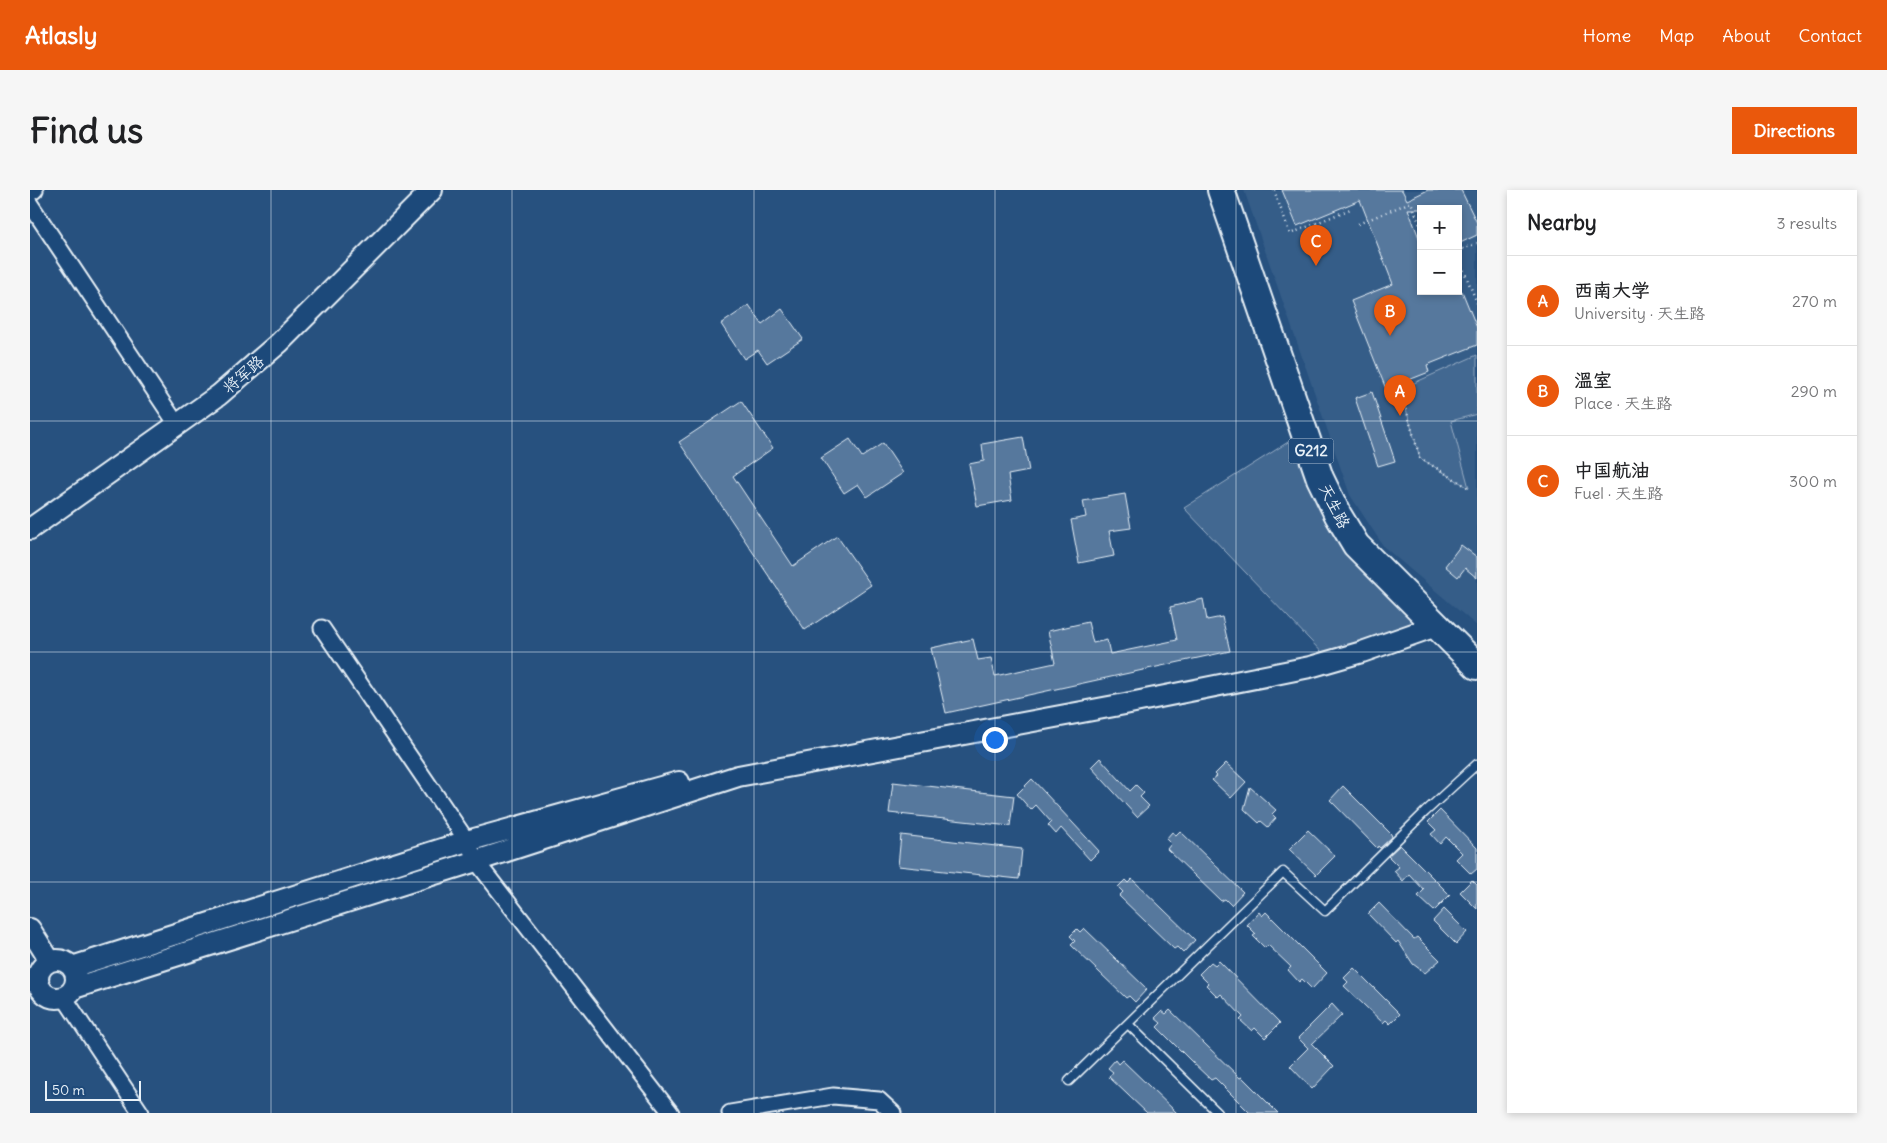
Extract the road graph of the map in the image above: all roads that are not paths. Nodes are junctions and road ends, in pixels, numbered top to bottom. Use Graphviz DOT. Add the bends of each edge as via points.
graph roads {
  1 [pos="35,190"];
  2 [pos="432,190"];
  3 [pos="1221,190"];
  4 [pos="1236,190"];
  5 [pos="30,193"];
  6 [pos="30,204"];
  7 [pos="178,426"];
  8 [pos="30,529"];
  9 [pos="1436,626"];
  10 [pos="322,628"];
  11 [pos="1477,643"];
  12 [pos="1477,666"];
  13 [pos="893,747"];
  14 [pos="1477,764"];
  15 [pos="467,841"];
  16 [pos="476,861"];
  17 [pos="30,929"];
  18 [pos="72,967"];
  19 [pos="38,970"];
  20 [pos="69,992"];
  21 [pos="1128,1024"];
  22 [pos="1069,1081"];
  23 [pos="141,1113"];
  24 [pos="671,1113"];
  25 [pos="730,1113"];
  26 [pos="893,1113"];
  27 [pos="1218,1113"];
  1 -- 5 [label="street"];
  2 -- 7 [label="street, 将军路" via="279,343"];
  3 -- 9 [label="highway, 天生路 / G212" via="1320,478 1338,515 1356,545"];
  4 -- 11 [label="highway, 天生路 / G212" via="1332,468 1350,510 1366,536 1387,560"];
  6 -- 7 [label="street"];
  7 -- 8 [label="street, 将军路"];
  9 -- 12 [label="highway, 天生路 / G212"];
  9 -- 13 [label="street" via="1310,667"];
  10 -- 15 [label="street"];
  13 -- 15 [label="street" via="731,768"];
  13 -- 16 [label="street" via="738,776"];
  14 -- 21 [label="lane" via="1325,911 1283,872"];
  15 -- 16 [label="street"];
  15 -- 18 [label="street"];
  16 -- 20 [label="street"];
  16 -- 24 [label="street"];
  17 -- 19 [label="street"];
  18 -- 19 [label="street" via="62,961"];
  18 -- 20 [label="street" via="76,978"];
  19 -- 20 [label="street" via="40,988 47,996 53,998"];
  20 -- 23 [label="street"];
  21 -- 22 [label="lane"];
  21 -- 27 [label="lane"];
  25 -- 26 [label="street" via="833,1096 879,1100"];
}
